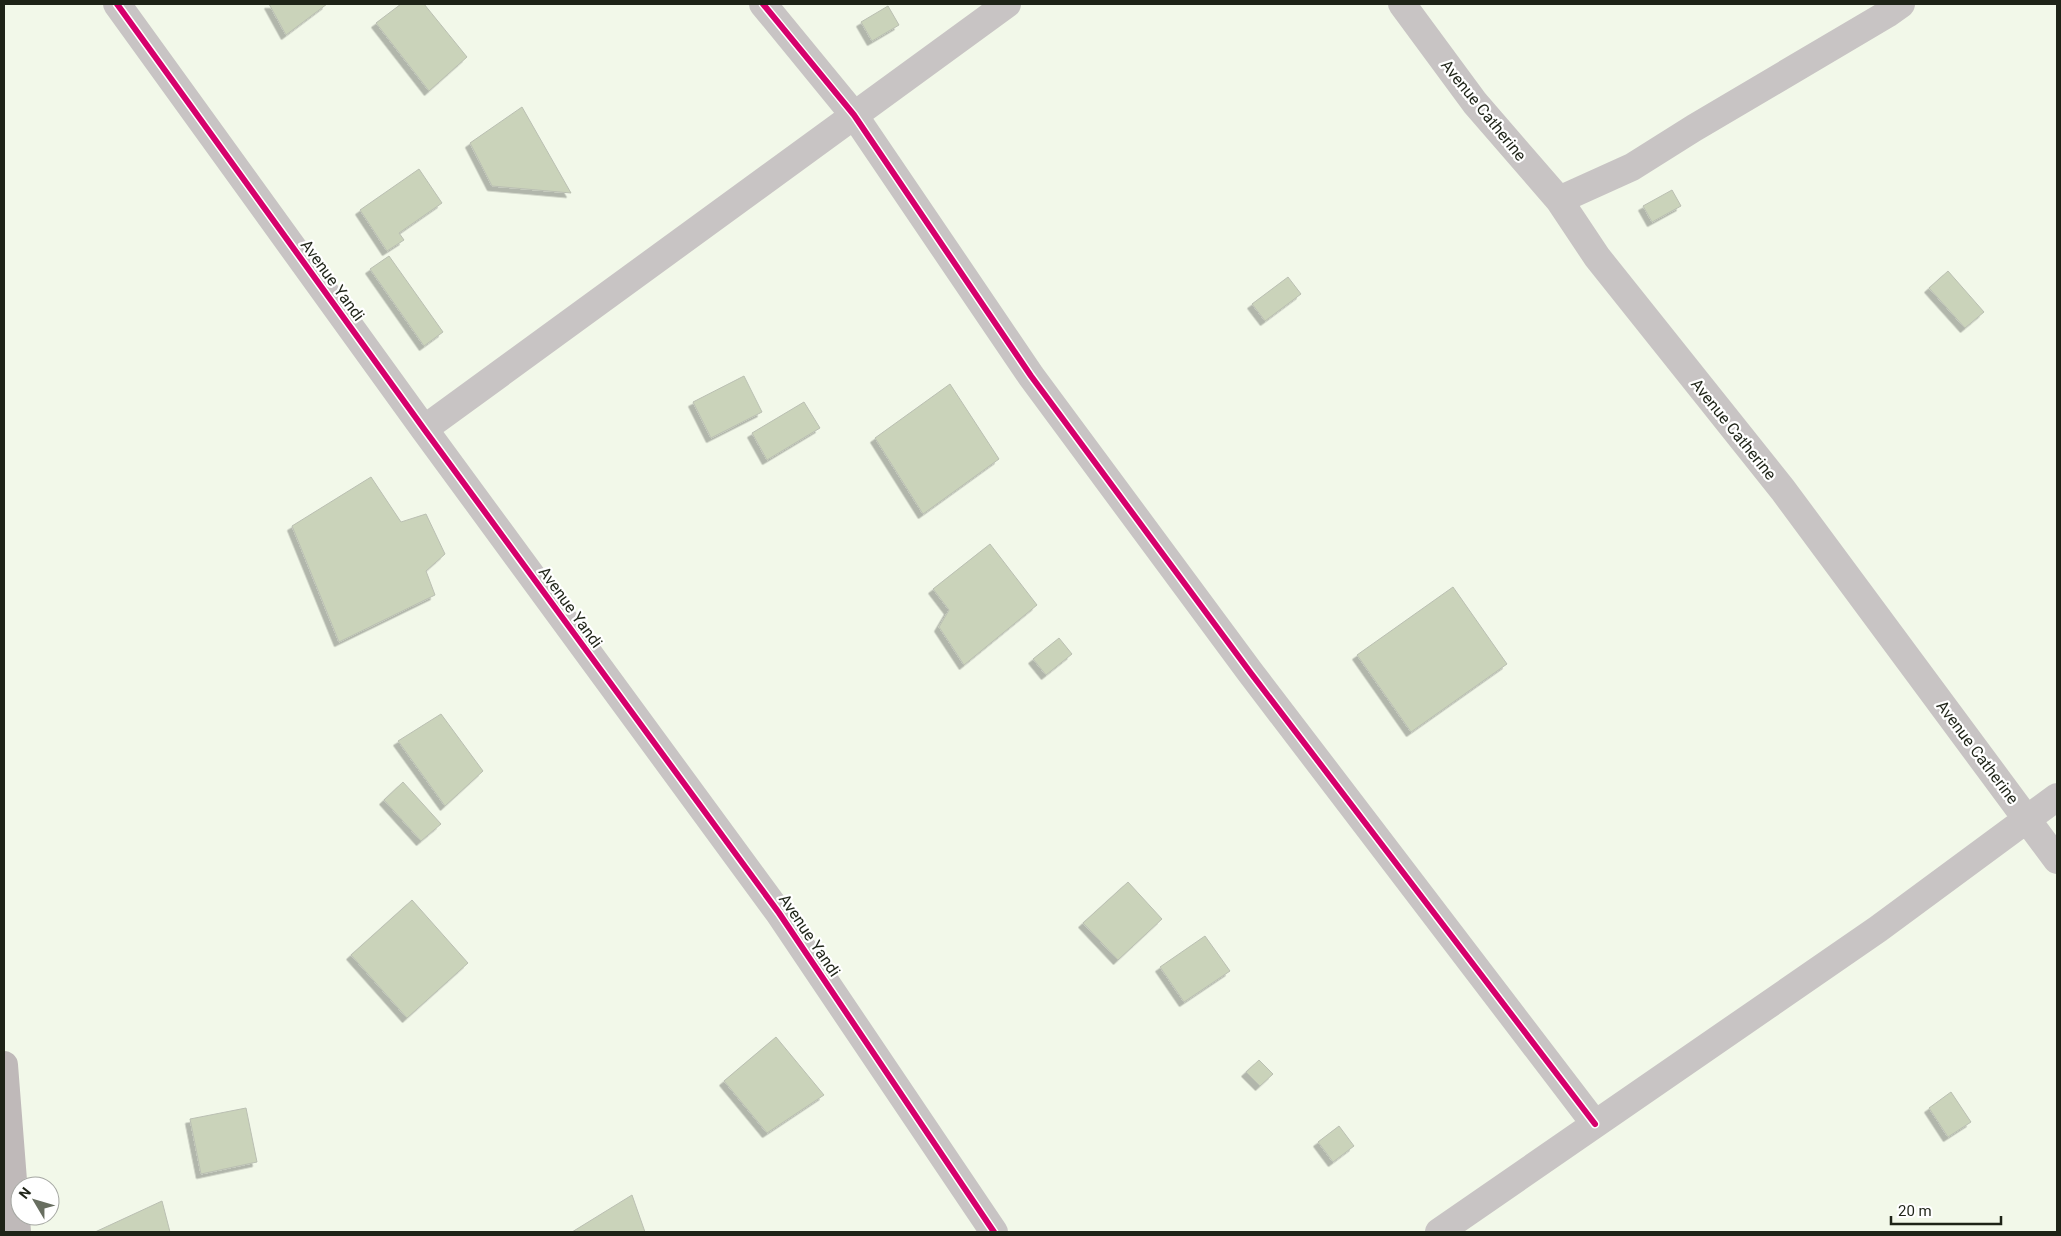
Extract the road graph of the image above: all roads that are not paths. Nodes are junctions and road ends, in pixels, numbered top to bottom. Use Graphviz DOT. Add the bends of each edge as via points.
graph roads {
  1 [pos="118,4"];
  2 [pos="763,4"];
  3 [pos="1007,4"];
  4 [pos="1402,4"];
  5 [pos="1901,4"];
  6 [pos="854,115"];
  7 [pos="1560,200"];
  8 [pos="424,429"];
  9 [pos="2057,797"];
  10 [pos="2027,819"];
  11 [pos="2057,860"];
  12 [pos="4,1065"];
  13 [pos="1596,1124"];
  14 [pos="17,1232"];
  15 [pos="994,1232"];
  16 [pos="1439,1232"];
  1 -- 8 [label="street, Avenue Yandi"];
  2 -- 6 [label="street"];
  3 -- 6 [label="street"];
  4 -- 7 [label="street, Avenue Catherine" via="1475,103"];
  5 -- 7 [label="street" via="1632,167"];
  6 -- 8 [label="street"];
  6 -- 13 [label="street" via="1031,376 1250,672"];
  7 -- 10 [label="street, Avenue Catherine" via="1597,257 1783,490"];
  8 -- 15 [label="street, Avenue Yandi" via="779,913"];
  9 -- 10 [label="street"];
  10 -- 11 [label="street, Avenue Catherine"];
  10 -- 13 [label="street" via="1878,929"];
  12 -- 14 [label="street"];
  13 -- 16 [label="street"];
}
